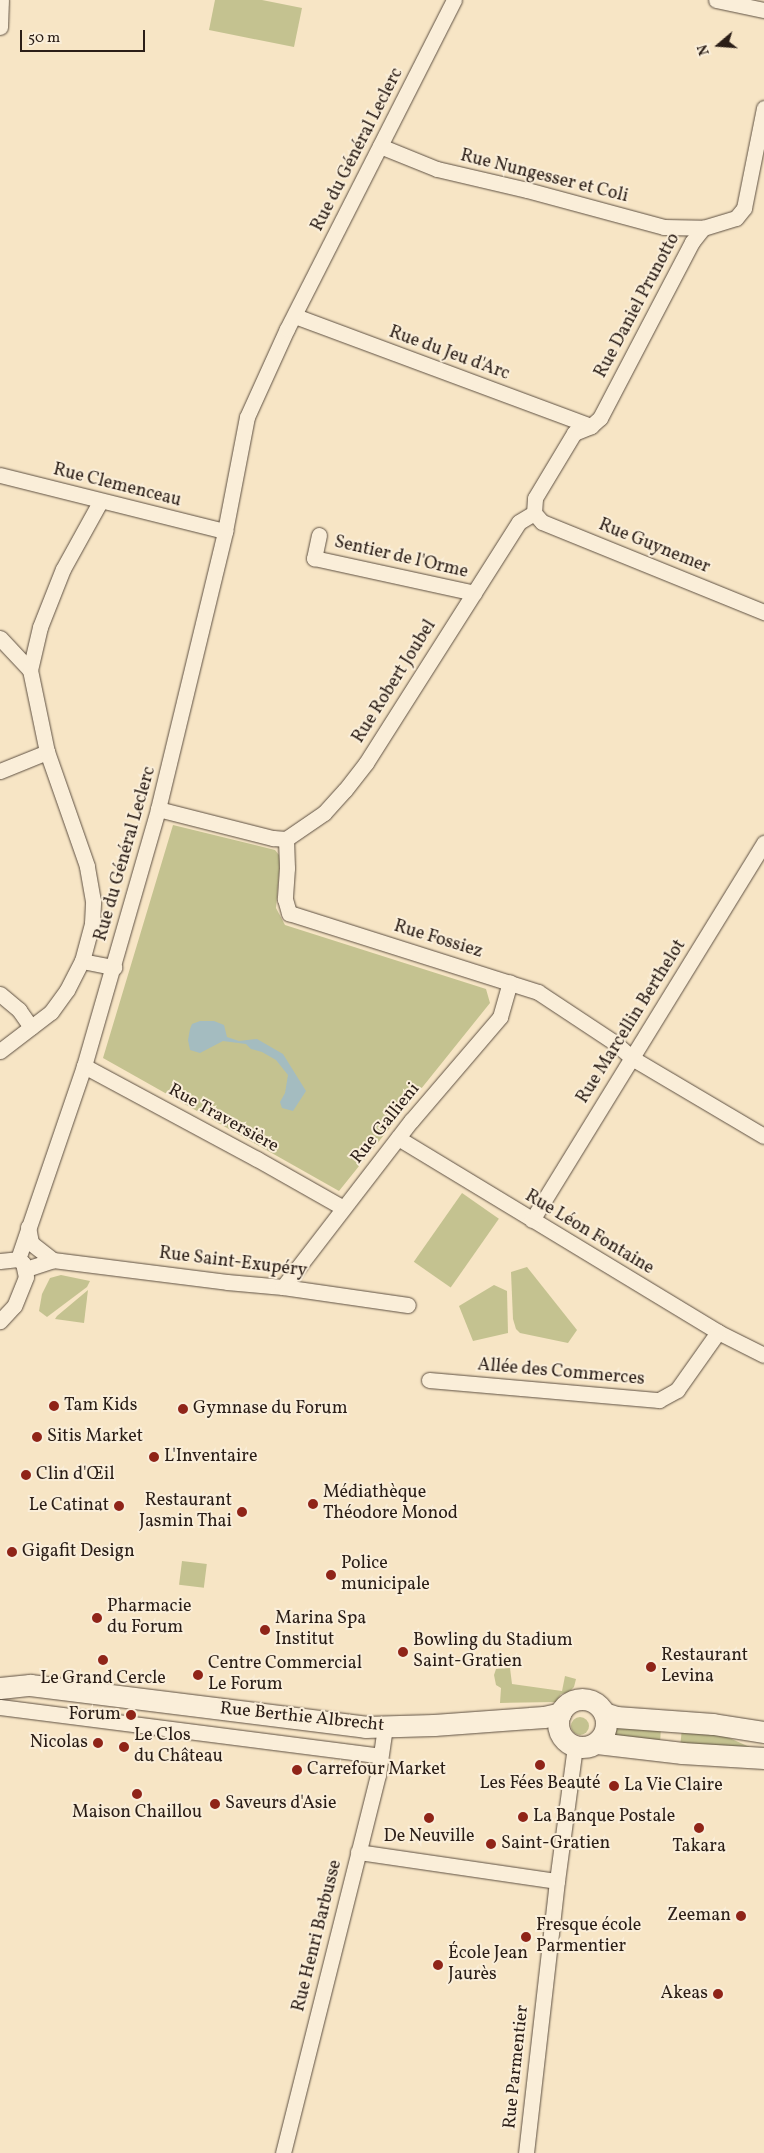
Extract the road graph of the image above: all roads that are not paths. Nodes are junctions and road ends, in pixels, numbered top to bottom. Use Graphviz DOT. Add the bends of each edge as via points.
graph roads {
  1 [pos="1,0"];
  2 [pos="454,0"];
  3 [pos="716,0"];
  4 [pos="764,10"];
  5 [pos="0,27"];
  6 [pos="764,108"];
  7 [pos="380,146"];
  8 [pos="703,228"];
  9 [pos="295,316"];
  10 [pos="591,426"];
  11 [pos="0,475"];
  12 [pos="100,502"];
  13 [pos="534,513"];
  14 [pos="225,531"];
  15 [pos="319,535"];
  16 [pos="474,593"];
  17 [pos="764,612"];
  18 [pos="0,638"];
  19 [pos="30,670"];
  20 [pos="47,752"];
  21 [pos="0,771"];
  22 [pos="158,809"];
  23 [pos="286,839"];
  24 [pos="764,843"];
  25 [pos="82,961"];
  26 [pos="114,967"];
  27 [pos="510,982"];
  28 [pos="0,994"];
  29 [pos="31,1027"];
  30 [pos="0,1051"];
  31 [pos="632,1058"];
  32 [pos="84,1066"];
  33 [pos="764,1136"];
  34 [pos="398,1138"];
  35 [pos="342,1208"];
  36 [pos="532,1220"];
  37 [pos="28,1227"];
  38 [pos="53,1260"];
  39 [pos="0,1261"];
  40 [pos="22,1264"];
  41 [pos="283,1287"];
  42 [pos="408,1306"];
  43 [pos="0,1321"];
  44 [pos="718,1332"];
  45 [pos="764,1355"];
  46 [pos="429,1380"];
  47 [pos="0,1674"];
  48 [pos="30,1685"];
  49 [pos="0,1688"];
  50 [pos="0,1707"];
  51 [pos="604,1713"];
  52 [pos="554,1718"];
  53 [pos="720,1725"];
  54 [pos="385,1727"];
  55 [pos="764,1732"];
  56 [pos="597,1743"];
  57 [pos="575,1746"];
  58 [pos="764,1751"];
  59 [pos="380,1756"];
  60 [pos="764,1758"];
  61 [pos="358,1852"];
  62 [pos="557,1881"];
  63 [pos="283,2153"];
  64 [pos="526,2153"];
  1 -- 5 [label="street"];
  2 -- 7 [label="street, Rue du Général Leclerc"];
  3 -- 4 [label="street"];
  6 -- 8 [label="street, Rue Daniel Prunotto" via="744,208 736,218"];
  7 -- 8 [label="street, Rue Nungesser et Coli" via="437,170 527,190 664,227"];
  7 -- 9 [label="street, Rue du Général Leclerc"];
  8 -- 10 [label="street, Rue Daniel Prunotto" via="692,242 600,418"];
  9 -- 10 [label="street, Rue du Jeu d'Arc"];
  9 -- 14 [label="street, Rue du Général Leclerc" via="247,417"];
  10 -- 13 [label="street" via="574,433 535,498"];
  11 -- 12 [label="street, Rue Clemenceau"];
  12 -- 14 [label="street, Rue Clemenceau"];
  12 -- 19 [label="street" via="63,569 40,627"];
  13 -- 16 [label="street, Rue Robert Joubel" via="519,522"];
  13 -- 17 [label="street, Rue Guynemer" via="542,522"];
  14 -- 22 [label="street, Rue du Général Leclerc"];
  15 -- 16 [label="street, Sentier de l'Orme" via="314,558"];
  16 -- 23 [label="street, Rue Robert Joubel" via="366,763 324,813"];
  18 -- 19 [label="street"];
  19 -- 20 [label="street"];
  20 -- 21 [label="street"];
  20 -- 25 [label="street" via="74,824 93,900 92,923"];
  22 -- 23 [label="street"];
  22 -- 26 [label="street, Rue du Général Leclerc"];
  23 -- 27 [label="street, Rue Fossiez" via="285,899 289,913"];
  24 -- 31 [label="street, Rue Marcellin Berthelot"];
  25 -- 26 [label="street"];
  25 -- 29 [label="street" via="67,990 50,1012"];
  26 -- 32 [label="street, Rue du Général Leclerc"];
  27 -- 31 [label="street, Rue Fossiez" via="538,992 615,1043"];
  27 -- 34 [label="street, Rue Gallieni" via="500,1017"];
  28 -- 29 [label="street" via="19,1010"];
  29 -- 30 [label="street"];
  31 -- 33 [label="street, Rue Fossiez"];
  31 -- 36 [label="street, Rue Marcellin Berthelot"];
  32 -- 35 [label="street, Rue Traversière" via="257,1158"];
  32 -- 37 [label="street, Rue du Général Leclerc"];
  34 -- 35 [label="street, Rue Gallieni"];
  34 -- 36 [label="street, Rue Léon Fontaine"];
  35 -- 41 [label="street, Rue Gallieni"];
  36 -- 44 [label="street, Rue Léon Fontaine"];
  37 -- 38 [label="street" via="31,1243"];
  37 -- 40 [label="street, Rue du Général Leclerc"];
  38 -- 40 [label="street, Rue Saint-Exupéry"];
  38 -- 41 [label="street, Rue Saint-Exupéry"];
  39 -- 40 [label="street"];
  40 -- 43 [label="street, Rue du Général Leclerc" via="26,1277 21,1293 4,1320"];
  41 -- 42 [label="street, Rue Saint-Exupéry"];
  44 -- 45 [label="street, Rue Léon Fontaine"];
  44 -- 46 [label="street, Allée des Commerces" via="677,1390 659,1400"];
  47 -- 48 [label="street, Rue Berthie Albrecht"];
  48 -- 49 [label="street, Rue Berthie Albrecht"];
  48 -- 54 [label="street, Rue Berthie Albrecht" via="236,1712"];
  50 -- 59 [label="street, Rue Berthie Albrecht"];
  51 -- 52 [label="street, Rue Berthie Albrecht" via="597,1704 585,1699 571,1702"];
  51 -- 53 [label="street, Rue Berthie Albrecht" via="616,1717"];
  51 -- 56 [label="street" via="606,1730"];
  52 -- 54 [label="street, Rue Berthie Albrecht"];
  52 -- 57 [label="street" via="564,1738"];
  53 -- 55 [label="street, Rue Berthie Albrecht"];
  53 -- 58 [label="street, Rue Berthie Albrecht"];
  54 -- 59 [label="street, Rue Henri Barbusse"];
  56 -- 57 [label="street"];
  56 -- 60 [label="street"];
  57 -- 62 [label="street, Rue Parmentier"];
  59 -- 61 [label="street, Rue Henri Barbusse"];
  61 -- 62 [label="street"];
  61 -- 63 [label="street, Rue Henri Barbusse"];
  62 -- 64 [label="street, Rue Parmentier"];
}
